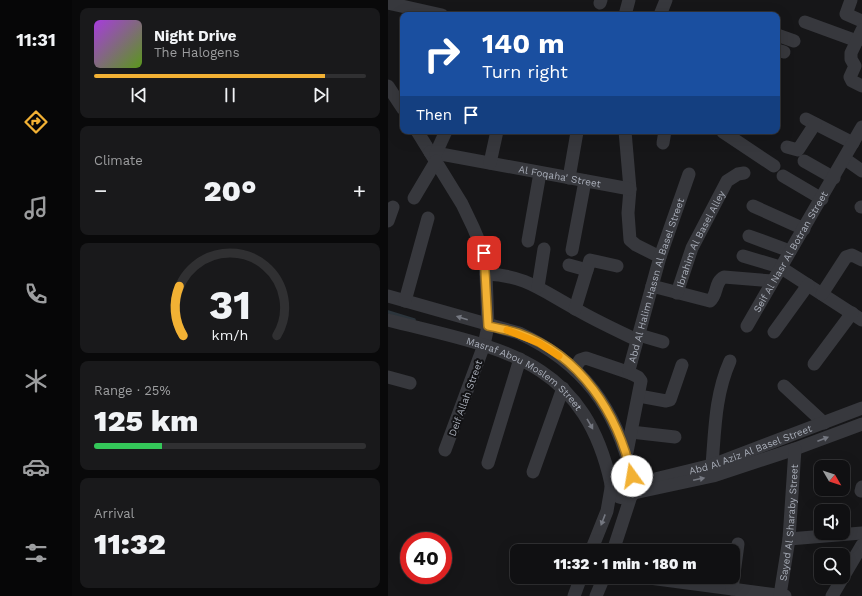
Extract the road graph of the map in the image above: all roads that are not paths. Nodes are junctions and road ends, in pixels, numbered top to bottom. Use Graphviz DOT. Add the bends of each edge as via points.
graph roads {
  1 [pos="629,0"];
  2 [pos="666,0"];
  3 [pos="388,3"];
  4 [pos="850,4"];
  5 [pos="862,11"];
  6 [pos="428,12"];
  7 [pos="626,12"];
  8 [pos="661,12"];
  9 [pos="862,21"];
  10 [pos="805,22"];
  11 [pos="780,36"];
  12 [pos="859,36"];
  13 [pos="794,42"];
  14 [pos="388,86"];
  15 [pos="862,86"];
  16 [pos="400,104"];
  17 [pos="419,134"];
  18 [pos="444,134"];
  19 [pos="496,134"];
  20 [pos="577,134"];
  21 [pos="624,134"];
  22 [pos="726,134"];
  23 [pos="859,134"];
  24 [pos="787,147"];
  25 [pos="434,155"];
  26 [pos="845,159"];
  27 [pos="804,161"];
  28 [pos="490,163"];
  29 [pos="774,166"];
  30 [pos="862,171"];
  31 [pos="540,172"];
  32 [pos="744,173"];
  33 [pos="689,174"];
  34 [pos="783,176"];
  35 [pos="569,178"];
  36 [pos="834,178"];
  37 [pos="585,181"];
  38 [pos="630,189"];
  39 [pos="414,198"];
  40 [pos="822,199"];
  41 [pos="393,206"];
  42 [pos="753,206"];
  43 [pos="428,218"];
  44 [pos="388,221"];
  45 [pos="804,229"];
  46 [pos="749,236"];
  47 [pos="528,241"];
  48 [pos="544,249"];
  49 [pos="572,250"];
  50 [pos="790,251"];
  51 [pos="742,256"];
  52 [pos="660,257"];
  53 [pos="862,260"];
  54 [pos="569,265"];
  55 [pos="617,266"];
  56 [pos="780,267"];
  57 [pos="587,270"];
  58 [pos="486,274"];
  59 [pos="772,281"];
  60 [pos="808,285"];
  61 [pos="652,286"];
  62 [pos="538,287"];
  63 [pos="677,293"];
  64 [pos="822,294"];
  65 [pos="388,296"];
  66 [pos="405,301"];
  67 [pos="575,309"];
  68 [pos="857,316"];
  69 [pos="388,320"];
  70 [pos="488,326"];
  71 [pos="747,326"];
  72 [pos="774,332"];
  73 [pos="638,338"];
  74 [pos="663,342"];
  75 [pos="484,345"];
  76 [pos="520,358"];
  77 [pos="730,361"];
  78 [pos="814,364"];
  79 [pos="682,365"];
  80 [pos="575,368"];
  81 [pos="630,373"];
  82 [pos="388,376"];
  83 [pos="410,383"];
  84 [pos="784,386"];
  85 [pos="563,388"];
  86 [pos="639,396"];
  87 [pos="862,408"];
  88 [pos="824,422"];
  89 [pos="862,424"];
  90 [pos="631,432"];
  91 [pos="675,437"];
  92 [pos="795,449"];
  93 [pos="445,450"];
  94 [pos="627,453"];
  95 [pos="488,463"];
  96 [pos="712,465"];
  97 [pos="534,472"];
  98 [pos="611,486"];
  99 [pos="633,486"];
  100 [pos="862,533"];
  101 [pos="789,539"];
  102 [pos="594,544"];
  103 [pos="615,544"];
  104 [pos="862,544"];
  105 [pos="578,584"];
  106 [pos="601,584"];
  107 [pos="694,584"];
  108 [pos="733,584"];
  109 [pos="732,589"];
  110 [pos="574,596"];
  111 [pos="596,596"];
  112 [pos="782,596"];
  113 [pos="832,596"];
  1 -- 7 [label="street"];
  2 -- 8 [label="street"];
  3 -- 6 [label="street"];
  4 -- 5 [label="street"];
  4 -- 9 [label="street" via="847,15"];
  10 -- 12 [label="street"];
  11 -- 13 [label="street"];
  12 -- 15 [label="street" via="851,54 855,66 850,79"];
  14 -- 16 [label="street"];
  17 -- 25 [label="street, Deif Allah Street"];
  18 -- 25 [label="street"];
  19 -- 28 [label="street"];
  20 -- 35 [label="street"];
  21 -- 38 [label="street"];
  22 -- 29 [label="street"];
  23 -- 24 [label="street" via="810,122 800,149 796,151"];
  23 -- 26 [label="street, Seif Al Nasr Al Botran Street"];
  25 -- 28 [label="street, Al Foqaha' Street"];
  25 -- 39 [label="street"];
  25 -- 58 [label="street, Deif Allah Street" via="473,227 484,253"];
  26 -- 30 [label="street"];
  26 -- 36 [label="street, Seif Al Nasr Al Botran Street"];
  27 -- 36 [label="street"];
  28 -- 31 [label="street, Al Foqaha' Street"];
  31 -- 35 [label="street, Al Foqaha' Street"];
  31 -- 47 [label="street"];
  32 -- 63 [label="street, Ibrahim Al Basel Alley" via="727,181 692,248"];
  33 -- 52 [label="street, Abd Al Halim Hassn Al Basel Street"];
  34 -- 40 [label="street"];
  35 -- 37 [label="street, Al Foqaha' Street"];
  36 -- 40 [label="street, Seif Al Nasr Al Botran Street"];
  37 -- 38 [label="street, Al Foqaha' Street"];
  37 -- 49 [label="street"];
  38 -- 52 [label="street" via="630,240"];
  40 -- 45 [label="street, Seif Al Nasr Al Botran Street"];
  41 -- 44 [label="street"];
  42 -- 45 [label="street"];
  43 -- 66 [label="street"];
  45 -- 50 [label="street, Seif Al Nasr Al Botran Street"];
  46 -- 50 [label="street"];
  48 -- 62 [label="street"];
  50 -- 56 [label="street, Seif Al Nasr Al Botran Street"];
  51 -- 56 [label="street"];
  52 -- 61 [label="street, Abd Al Halim Hassn Al Basel Street"];
  53 -- 64 [label="street" via="852,255 846,257"];
  54 -- 57 [label="street"];
  55 -- 57 [label="street" via="591,260"];
  56 -- 59 [label="street, Seif Al Nasr Al Botran Street"];
  56 -- 60 [label="street"];
  57 -- 67 [label="street"];
  58 -- 62 [label="street" via="516,277"];
  58 -- 70 [label="street, Deif Allah Street"];
  59 -- 63 [label="street" via="724,277 719,281 710,301"];
  59 -- 71 [label="street, Seif Al Nasr Al Botran Street"];
  60 -- 64 [label="street"];
  60 -- 72 [label="street"];
  61 -- 63 [label="street"];
  61 -- 73 [label="street, Abd Al Halim Hassn Al Basel Street"];
  62 -- 67 [label="street"];
  64 -- 68 [label="street"];
  65 -- 66 [label="street"];
  70 -- 66 [label="street, one-way"];
  67 -- 73 [label="street"];
  68 -- 78 [label="street"];
  69 -- 75 [label="street, Masraf Abou Moslem Street"];
  70 -- 75 [label="street, Deif Allah Street"];
  70 -- 80 [label="street" via="539,343"];
  73 -- 74 [label="street"];
  73 -- 81 [label="street, Abd Al Halim Hassn Al Basel Street"];
  75 -- 76 [label="street, Masraf Abou Moslem Street"];
  75 -- 93 [label="street, Deif Allah Street"];
  76 -- 85 [label="street, Masraf Abou Moslem Street" via="543,371"];
  76 -- 95 [label="street"];
  77 -- 96 [label="street" via="717,402"];
  79 -- 86 [label="street" via="670,400"];
  80 -- 81 [label="street" via="580,360 586,358"];
  80 -- 94 [label="street" via="601,399"];
  81 -- 86 [label="street, Abd Al Halim Hassn Al Basel Street" via="642,381"];
  82 -- 83 [label="street"];
  84 -- 88 [label="street"];
  85 -- 97 [label="street"];
  85 -- 98 [label="street, Masraf Abou Moslem Street, one-way" via="578,404 593,429 606,462"];
  86 -- 90 [label="street, Abd Al Halim Hassn Al Basel Street"];
  87 -- 88 [label="street, Abd Al Aziz Al Basel Street"];
  88 -- 96 [label="street, Abd Al Aziz Al Basel Street"];
  92 -- 89 [label="street, Abd Al Aziz Al Basel Street, one-way"];
  90 -- 91 [label="street"];
  90 -- 94 [label="street, Abd Al Halim Hassn Al Basel Street"];
  99 -- 92 [label="street, Abd Al Aziz Al Basel Street, one-way" via="713,476"];
  92 -- 101 [label="street, Sayed Al Sharaby Street"];
  94 -- 99 [label="street"];
  96 -- 99 [label="street, Abd Al Aziz Al Basel Street"];
  98 -- 99 [label="street" via="617,496 626,498"];
  98 -- 99 [label="street" via="617,474 628,473"];
  98 -- 102 [label="street, one-way" via="606,511"];
  99 -- 103 [label="street"];
  100 -- 101 [label="street"];
  101 -- 112 [label="street, Sayed Al Sharaby Street"];
  104 -- 113 [label="street"];
  105 -- 110 [label="street"];
  106 -- 111 [label="street"];
  107 -- 109 [label="street"];
  108 -- 109 [label="street"];
  109 -- 112 [label="street"];
}
